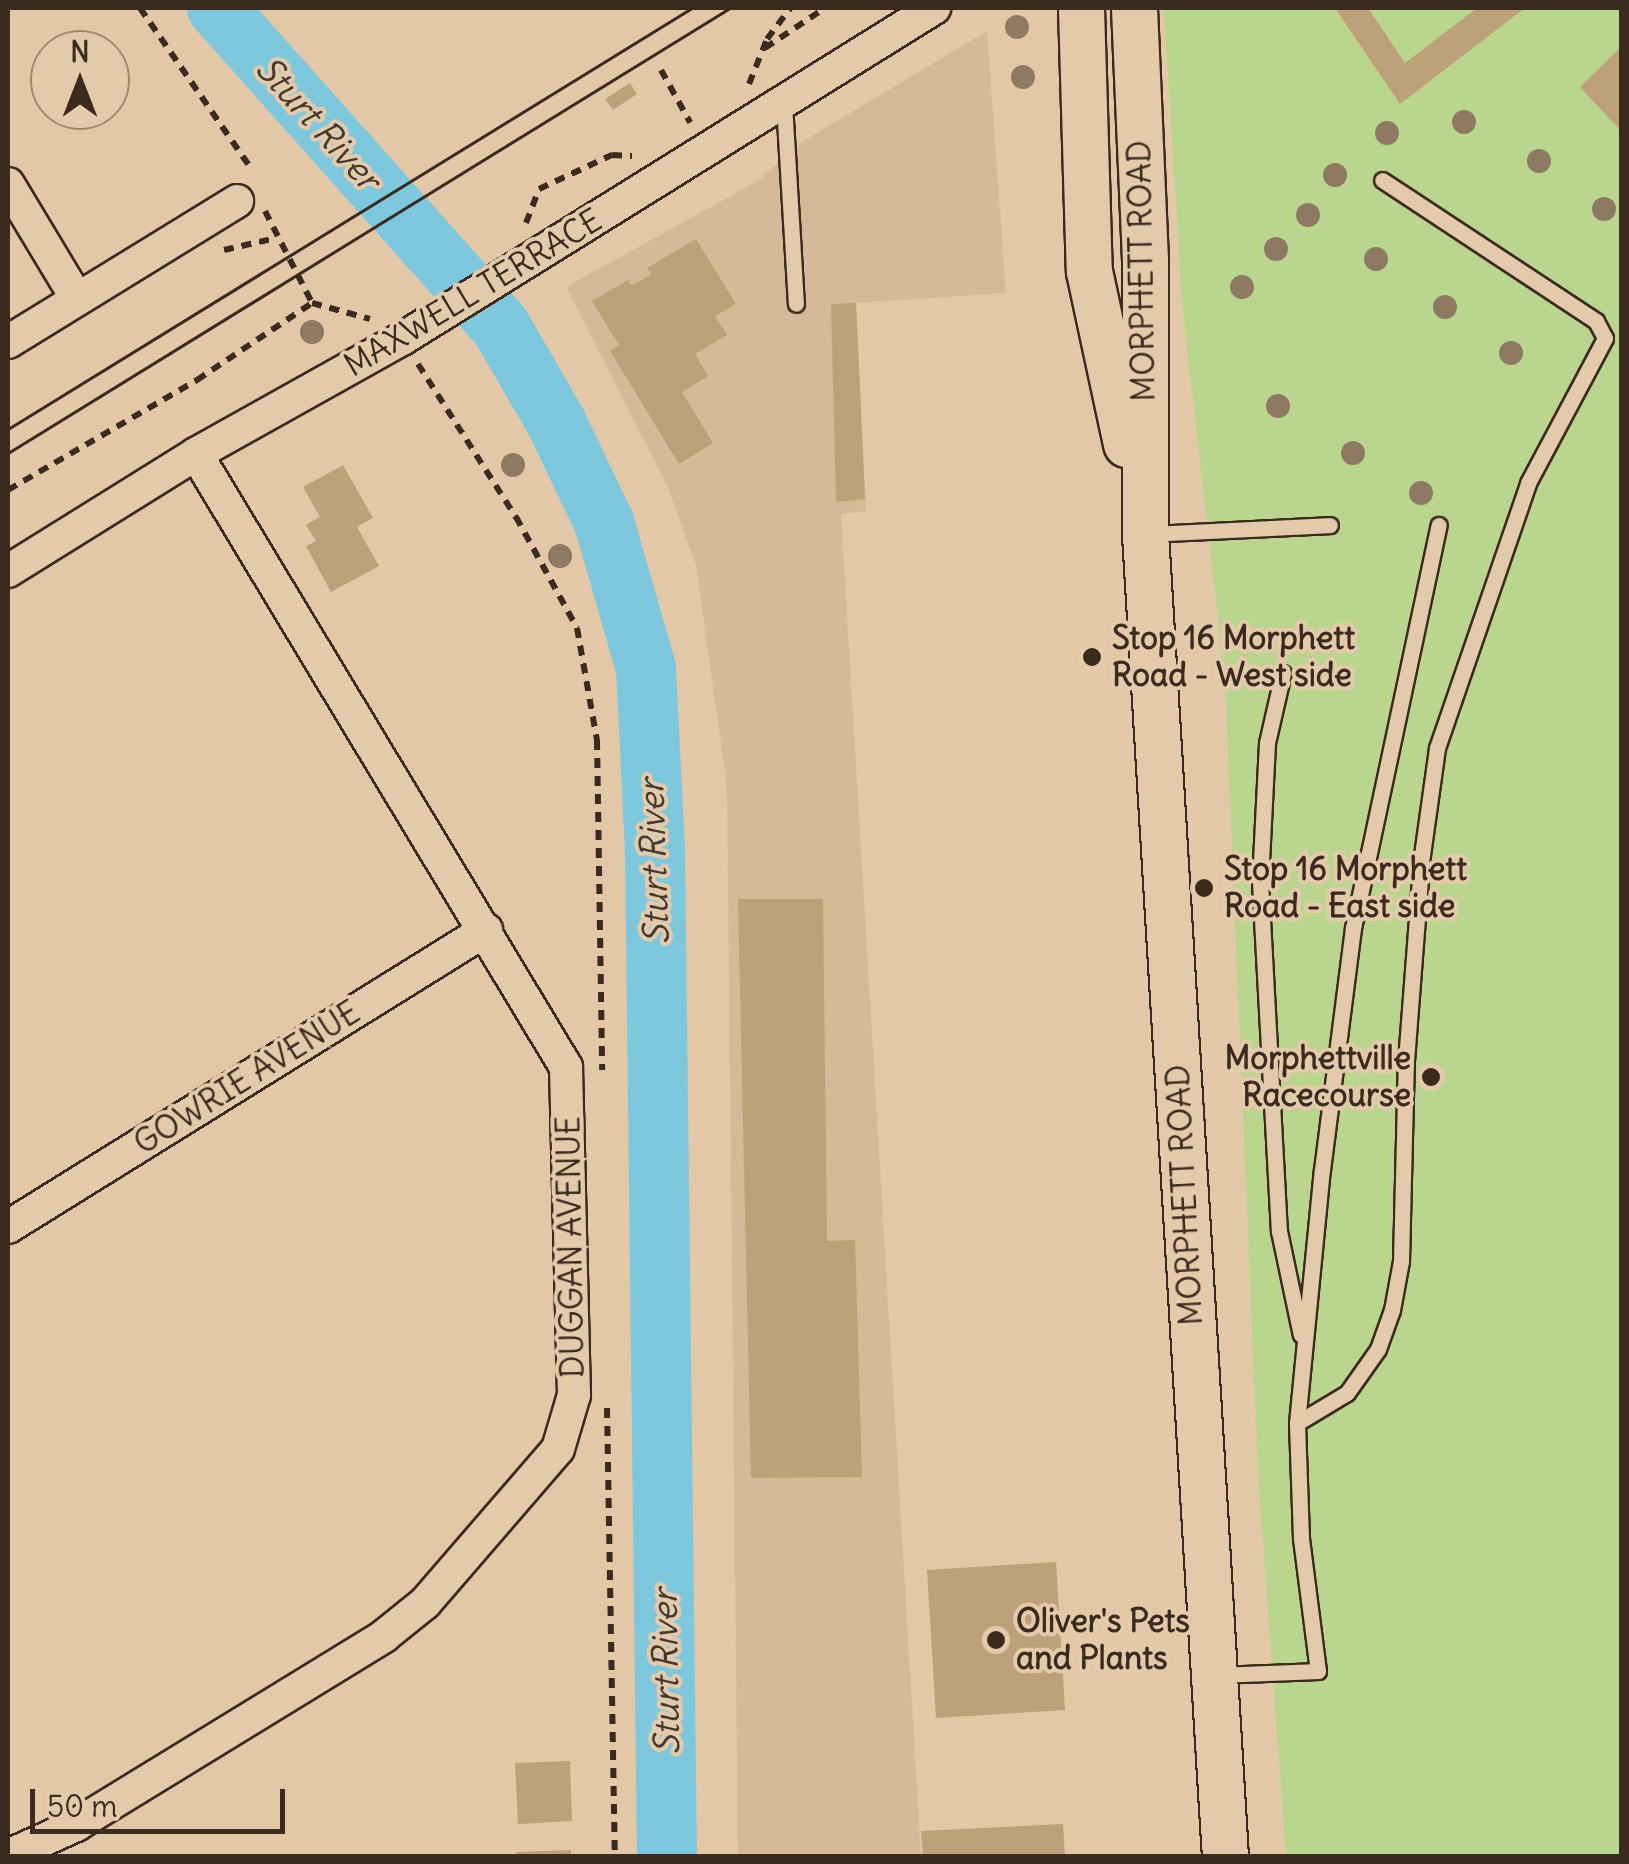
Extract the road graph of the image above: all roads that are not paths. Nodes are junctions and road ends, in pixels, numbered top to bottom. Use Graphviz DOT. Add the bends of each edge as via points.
graph roads {
  1 [pos="934,8"];
  2 [pos="1081,8"];
  3 [pos="1134,8"];
  4 [pos="784,103"];
  5 [pos="1382,180"];
  6 [pos="8,184"];
  7 [pos="248,199"];
  8 [pos="76,299"];
  9 [pos="796,304"];
  10 [pos="8,342"];
  11 [pos="196,454"];
  12 [pos="1330,525"];
  13 [pos="1439,525"];
  14 [pos="1145,534"];
  15 [pos="8,571"];
  16 [pos="1283,673"];
  17 [pos="486,930"];
  18 [pos="8,1227"];
  19 [pos="1304,1349"];
  20 [pos="1297,1423"];
  21 [pos="1214,1675"];
  22 [pos="8,1856"];
  23 [pos="1225,1856"];
  1 -- 4 [label="street, MAXWELL TERRACE"];
  2 -- 14 [label="main road, MORPHETT ROAD" via="1089,271"];
  3 -- 14 [label="main road, MORPHETT ROAD" via="1145,261"];
  4 -- 9 [label="lane"];
  4 -- 11 [label="street, MAXWELL TERRACE" via="435,318"];
  5 -- 20 [label="lane" via="1596,321 1604,338 1528,483 1437,748 1420,874 1401,1261 1392,1310 1378,1349 1347,1393"];
  6 -- 8 [label="street"];
  7 -- 8 [label="street"];
  8 -- 10 [label="street"];
  11 -- 15 [label="street, MAXWELL TERRACE"];
  11 -- 17 [label="street, DUGGAN AVENUE"];
  12 -- 14 [label="lane"];
  13 -- 19 [label="lane" via="1353,928"];
  14 -- 21 [label="main road, MORPHETT ROAD"];
  16 -- 19 [label="lane" via="1267,743 1260,882 1279,1231"];
  17 -- 18 [label="street, GOWRIE AVENUE"];
  17 -- 22 [label="street, DUGGAN AVENUE" via="566,1067 574,1395 558,1449 425,1604 384,1636 76,1825"];
  19 -- 20 [label="lane"];
  20 -- 21 [label="lane" via="1301,1538 1318,1671"];
  21 -- 23 [label="main road, MORPHETT ROAD"];
}
